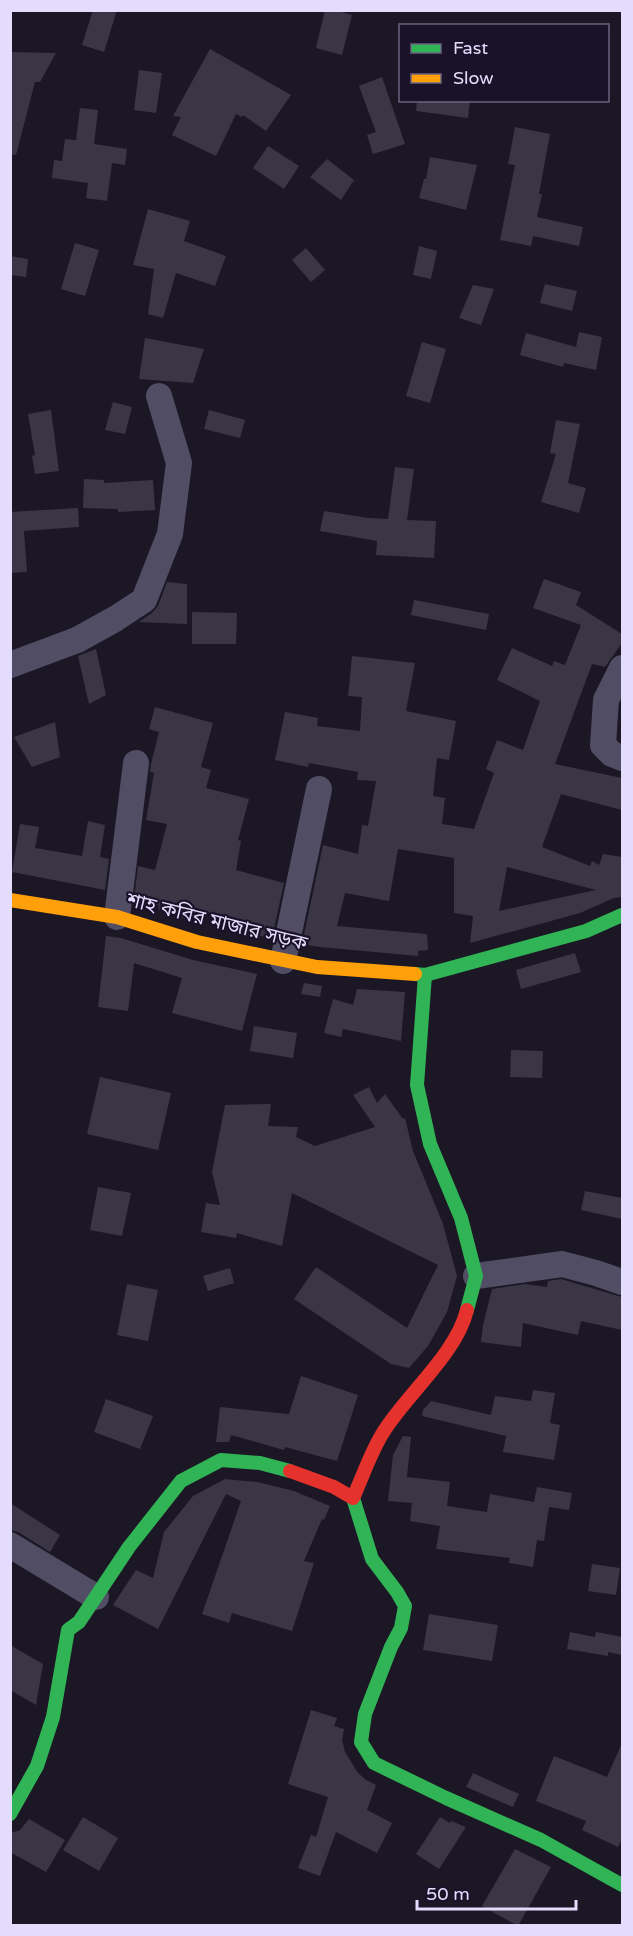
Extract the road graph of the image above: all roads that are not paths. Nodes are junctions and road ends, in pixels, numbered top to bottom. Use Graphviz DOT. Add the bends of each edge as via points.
graph roads {
  1 [pos="159,396"];
  2 [pos="10,665"];
  3 [pos="622,668"];
  4 [pos="622,758"];
  5 [pos="136,764"];
  6 [pos="319,789"];
  7 [pos="10,900"];
  8 [pos="622,915"];
  9 [pos="117,917"];
  10 [pos="283,960"];
  11 [pos="425,975"];
  12 [pos="476,1276"];
  13 [pos="622,1282"];
  14 [pos="353,1498"];
  15 [pos="10,1545"];
  16 [pos="96,1597"];
  17 [pos="10,1814"];
  18 [pos="622,1885"];
  1 -- 2 [label="street" via="179,463 170,534 144,600 77,640"];
  3 -- 4 [label="street" via="606,699 603,745"];
  5 -- 9 [label="street"];
  6 -- 10 [label="street"];
  7 -- 9 [label="street, শাহ কবির মাজার সড়ক"];
  8 -- 11 [label="street, শাহ কবির মাজার সড়ক" via="586,931"];
  9 -- 10 [label="street, শাহ কবির মাজার সড়ক" via="197,942"];
  10 -- 11 [label="street, শাহ কবির মাজার সড়ক" via="317,967"];
  11 -- 12 [label="street" via="417,1085 430,1144 461,1218"];
  12 -- 13 [label="street" via="562,1264"];
  12 -- 14 [label="street" via="465,1319 443,1357 382,1433"];
  14 -- 16 [label="street" via="300,1473 260,1463 221,1460 181,1481"];
  14 -- 18 [label="street" via="372,1559 405,1606 401,1628 365,1714 361,1742 374,1763 541,1840"];
  15 -- 16 [label="street"];
  16 -- 17 [label="street" via="80,1622 68,1630 52,1717 37,1766"];
}
